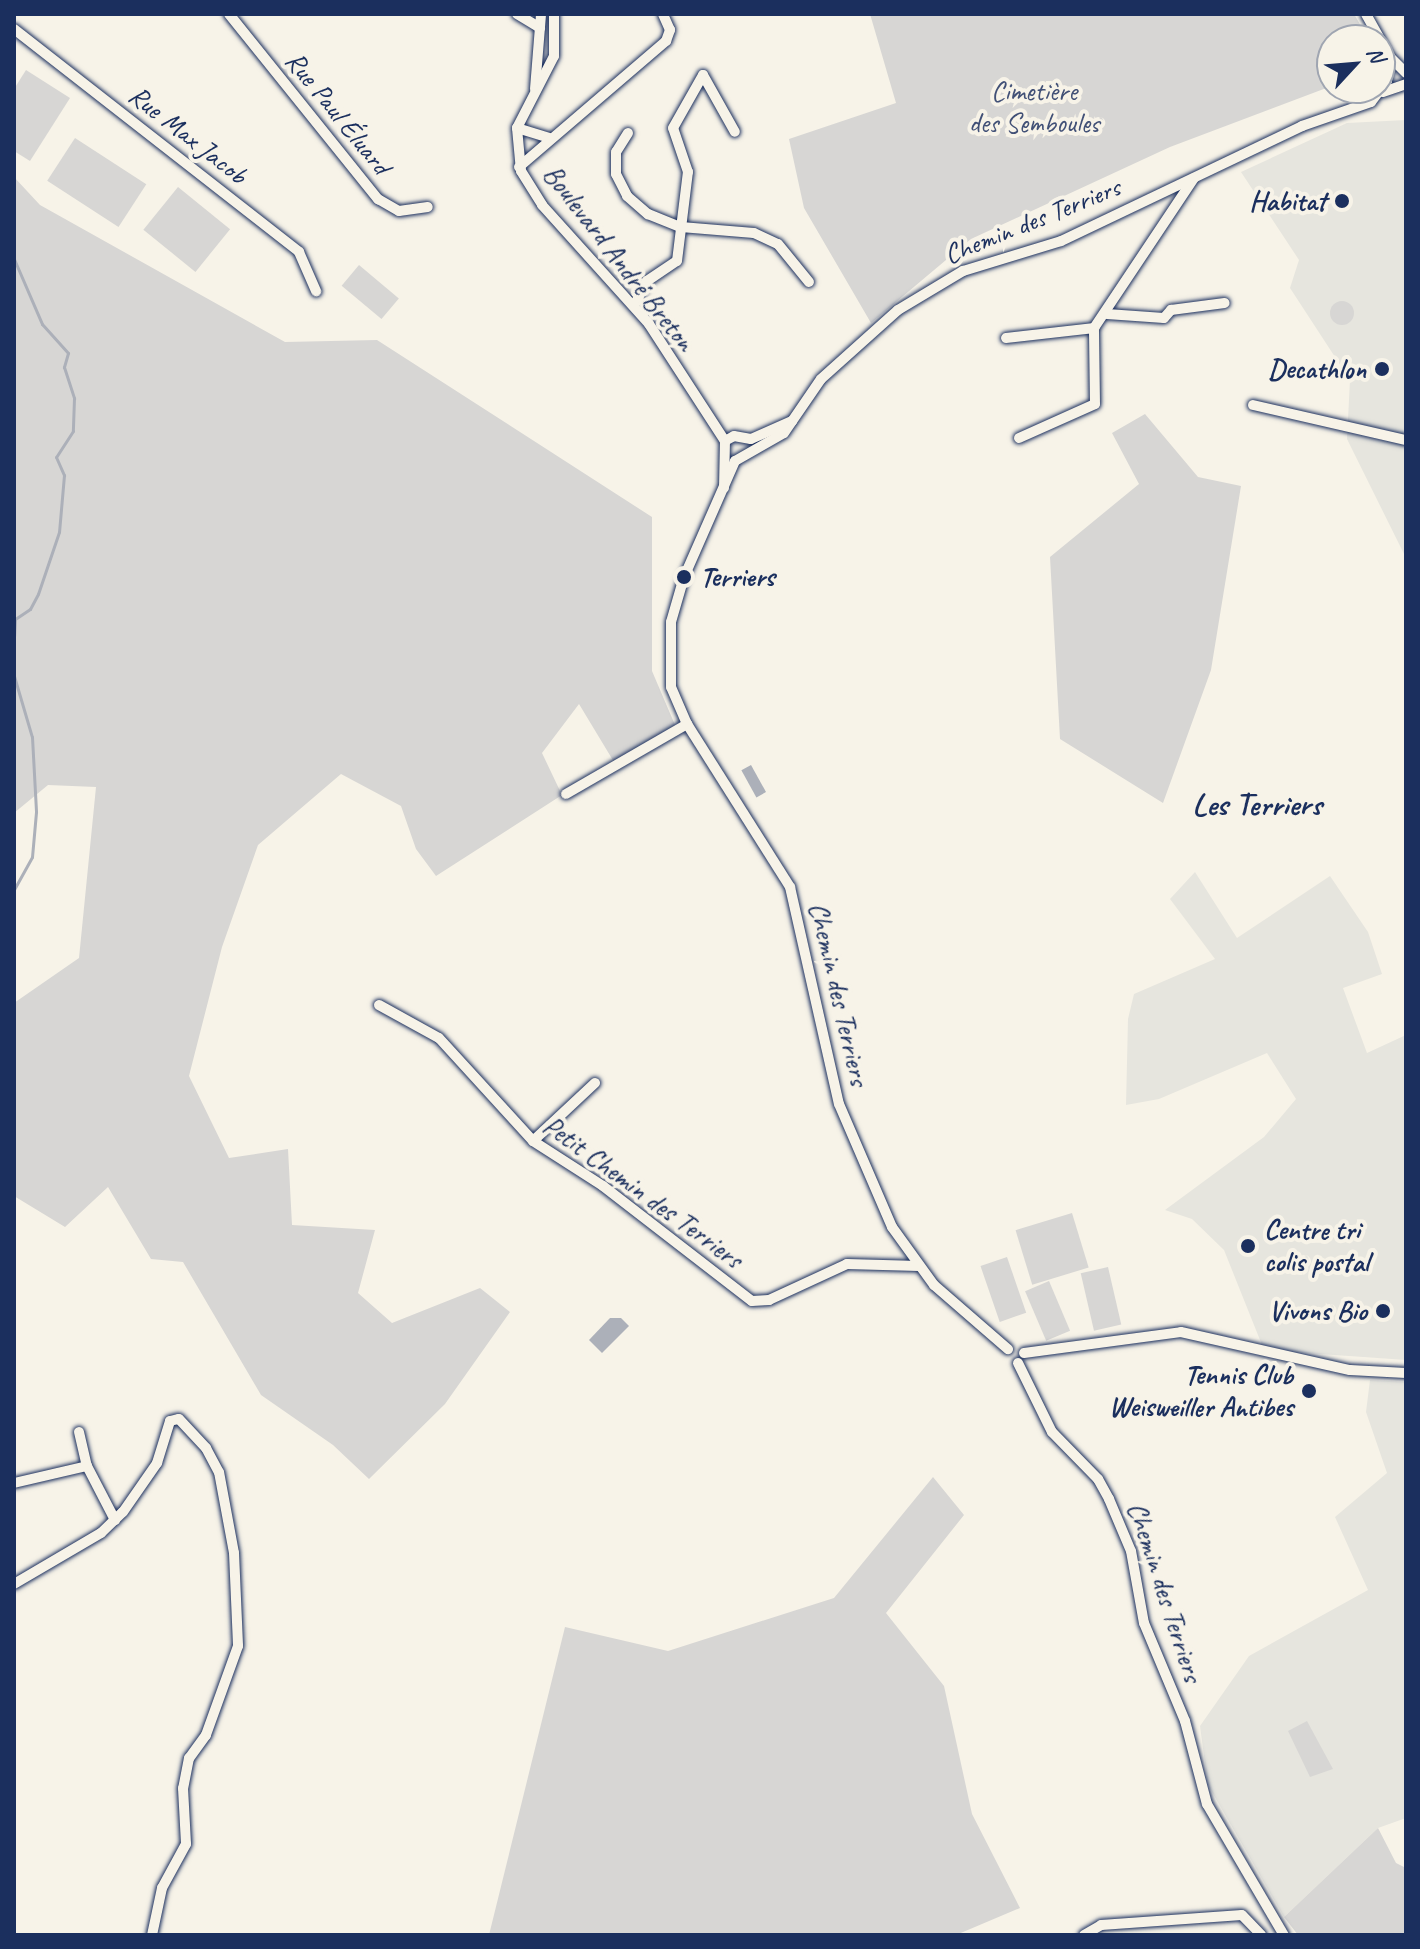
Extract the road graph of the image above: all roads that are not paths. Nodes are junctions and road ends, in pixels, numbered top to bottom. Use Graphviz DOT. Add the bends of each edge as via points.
graph roads {
  1 [pos="230,14"];
  2 [pos="517,14"];
  3 [pos="663,14"];
  4 [pos="546,17"];
  5 [pos="14,29"];
  6 [pos="534,95"];
  7 [pos="1365,104"];
  8 [pos="517,128"];
  9 [pos="735,132"];
  10 [pos="628,133"];
  11 [pos="550,138"];
  12 [pos="519,167"];
  13 [pos="1194,178"];
  14 [pos="428,207"];
  15 [pos="681,227"];
  16 [pos="809,282"];
  17 [pos="316,291"];
  18 [pos="1225,303"];
  19 [pos="634,306"];
  20 [pos="1107,314"];
  21 [pos="1094,328"];
  22 [pos="1006,338"];
  23 [pos="1253,405"];
  24 [pos="794,420"];
  25 [pos="1019,438"];
  26 [pos="744,440"];
  27 [pos="1406,440"];
  28 [pos="725,441"];
  29 [pos="746,453"];
  30 [pos="730,459"];
  31 [pos="687,724"];
  32 [pos="566,794"];
  33 [pos="379,1005"];
  34 [pos="595,1083"];
  35 [pos="533,1141"];
  36 [pos="919,1266"];
  37 [pos="1008,1349"];
  38 [pos="1024,1353"];
  39 [pos="1018,1363"];
  40 [pos="1406,1373"];
  41 [pos="79,1432"];
  42 [pos="87,1466"];
  43 [pos="14,1483"];
  44 [pos="115,1520"];
  45 [pos="14,1584"];
  46 [pos="152,1935"];
  47 [pos="1084,1935"];
  48 [pos="1261,1935"];
  49 [pos="1284,1935"];
  1 -- 14 [label="street, Rue Paul Éluard" via="378,199 399,211"];
  2 -- 4 [label="street"];
  3 -- 11 [label="street" via="670,30 666,41"];
  4 -- 6 [label="street"];
  4 -- 6 [label="street" via="555,29 554,56"];
  5 -- 17 [label="street, Rue Max Jacob" via="299,252"];
  6 -- 8 [label="street"];
  7 -- 13 [label="street, Chemin des Terriers" via="1302,126"];
  8 -- 11 [label="street"];
  8 -- 12 [label="street, Boulevard André Breton"];
  9 -- 15 [label="street" via="703,75 673,128 688,172"];
  10 -- 15 [label="street" via="616,152 616,174 627,196 648,214"];
  11 -- 12 [label="street"];
  12 -- 19 [label="street, Boulevard André Breton" via="542,205"];
  13 -- 20 [label="street"];
  13 -- 24 [label="street, Chemin des Terriers" via="1061,241 963,271 911,302 821,379"];
  15 -- 16 [label="street" via="766,238 799,263"];
  15 -- 19 [label="street" via="677,261 647,281"];
  18 -- 20 [label="street" via="1171,310 1164,318"];
  19 -- 28 [label="street, Boulevard André Breton"];
  20 -- 21 [label="street"];
  21 -- 22 [label="street"];
  21 -- 25 [label="street" via="1095,404"];
  23 -- 27 [label="street"];
  24 -- 26 [label="street"];
  24 -- 29 [label="street, Chemin des Terriers" via="768,445"];
  26 -- 28 [label="street" via="734,436"];
  26 -- 29 [label="street"];
  28 -- 30 [label="street"];
  29 -- 30 [label="street, Chemin des Terriers"];
  30 -- 31 [label="street, Chemin des Terriers" via="725,490 684,577 671,622 668,666"];
  31 -- 32 [label="street"];
  31 -- 36 [label="street, Chemin des Terriers" via="790,887 846,1126 892,1227"];
  33 -- 35 [label="street, Petit Chemin des Terriers" via="439,1038"];
  34 -- 35 [label="street"];
  35 -- 36 [label="street, Petit Chemin des Terriers" via="603,1186 752,1301 769,1300 847,1264"];
  36 -- 37 [label="street, Chemin des Terriers"];
  37 -- 38 [label="street" via="1016,1345"];
  37 -- 39 [label="street" via="1008,1359"];
  38 -- 39 [label="street"];
  38 -- 40 [label="street" via="1181,1332 1350,1370"];
  39 -- 49 [label="street, Chemin des Terriers" via="1052,1432 1098,1479 1109,1499 1134,1561 1144,1623 1185,1721 1207,1804"];
  41 -- 42 [label="street"];
  42 -- 43 [label="street"];
  42 -- 44 [label="street"];
  44 -- 45 [label="street"];
  44 -- 46 [label="street" via="147,1482 166,1428 179,1419 206,1448 219,1472 240,1625 228,1681 206,1735 189,1758 183,1788 186,1844 162,1888"];
  47 -- 48 [label="street" via="1101,1925 1242,1915"];
}
